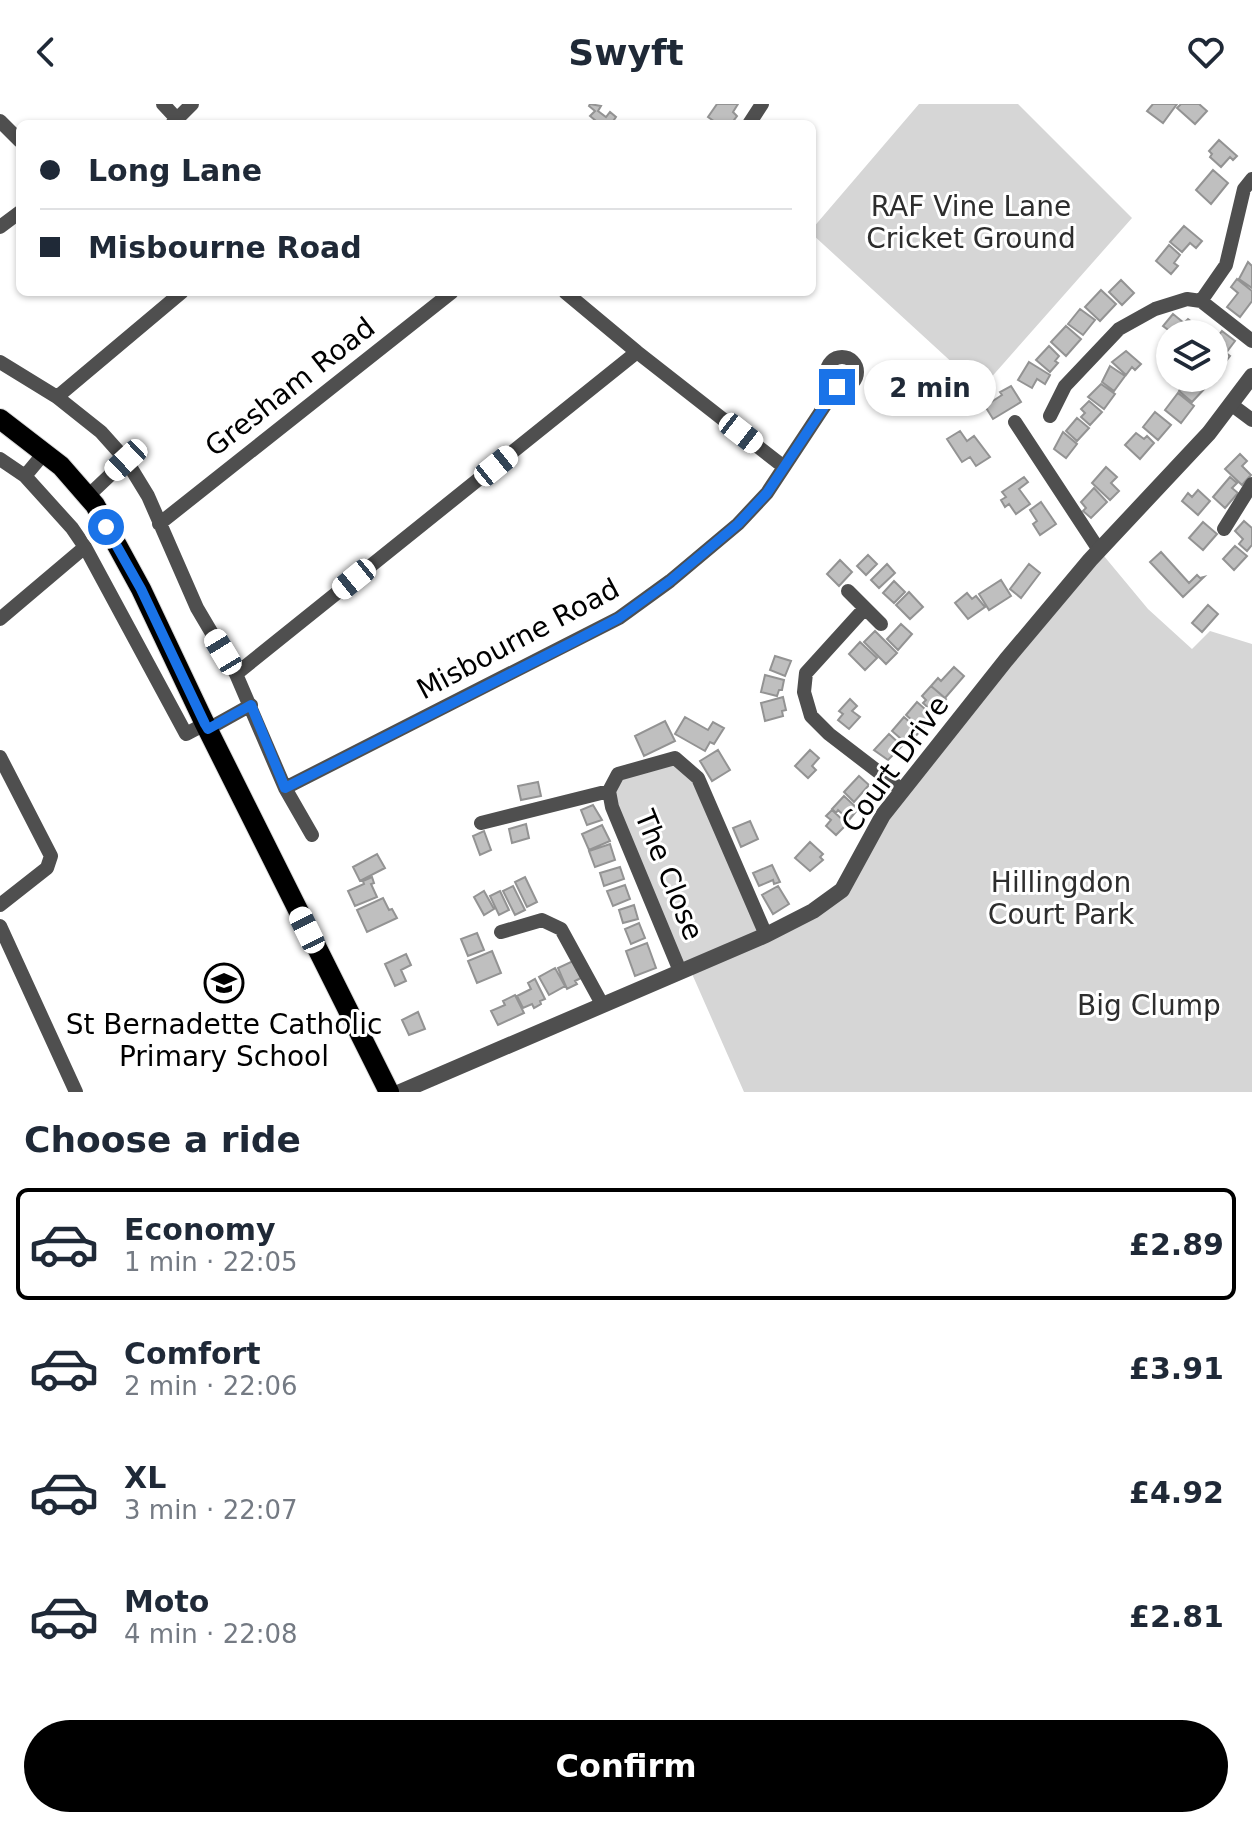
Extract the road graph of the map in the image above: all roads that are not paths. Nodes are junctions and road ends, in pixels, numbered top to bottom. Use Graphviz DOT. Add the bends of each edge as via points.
graph roads {
  1 [pos="192,104"];
  2 [pos="175,120"];
  3 [pos="0,121"];
  4 [pos="16,137"];
  5 [pos="1252,179"];
  6 [pos="177,296"];
  7 [pos="447,296"];
  8 [pos="570,296"];
  9 [pos="1201,301"];
  10 [pos="1252,341"];
  11 [pos="637,352"];
  12 [pos="0,362"];
  13 [pos="1252,376"];
  14 [pos="837,387"];
  15 [pos="57,397"];
  16 [pos="1232,405"];
  17 [pos="1050,416"];
  18 [pos="0,419"];
  19 [pos="1252,420"];
  20 [pos="1015,422"];
  21 [pos="45,452"];
  22 [pos="0,459"];
  23 [pos="126,460"];
  24 [pos="784,467"];
  25 [pos="25,476"];
  26 [pos="1252,484"];
  27 [pos="88,496"];
  28 [pos="1216,510"];
  29 [pos="159,524"];
  30 [pos="85,547"];
  31 [pos="1099,550"];
  32 [pos="848,591"];
  33 [pos="865,608"];
  34 [pos="0,619"];
  35 [pos="881,624"];
  36 [pos="236,674"];
  37 [pos="251,705"];
  38 [pos="207,726"];
  39 [pos="0,757"];
  40 [pos="285,788"];
  41 [pos="902,790"];
  42 [pos="609,791"];
  43 [pos="481,823"];
  44 [pos="312,835"];
  45 [pos="47,868"];
  46 [pos="61,877"];
  47 [pos="0,905"];
  48 [pos="0,926"];
  49 [pos="501,932"];
  50 [pos="766,935"];
  51 [pos="680,971"];
  52 [pos="602,1004"];
  53 [pos="76,1092"];
  54 [pos="389,1092"];
  55 [pos="400,1092"];
  1 -- 2 [label="street"];
  3 -- 4 [label="street"];
  5 -- 9 [label="street" via="1244,189 1226,265"];
  6 -- 15 [label="street"];
  7 -- 29 [label="street, Gresham Road"];
  8 -- 11 [label="street"];
  9 -- 10 [label="street"];
  9 -- 17 [label="street" via="1187,299 1155,309 1119,329 1065,386"];
  11 -- 24 [label="street"];
  11 -- 36 [label="street"];
  12 -- 15 [label="street"];
  13 -- 16 [label="street, Court Drive"];
  14 -- 24 [label="street, Misbourne Road"];
  15 -- 23 [label="street"];
  16 -- 19 [label="street"];
  16 -- 31 [label="street, Court Drive"];
  18 -- 21 [label="main road"];
  20 -- 31 [label="street"];
  21 -- 25 [label="street"];
  21 -- 27 [label="main road"];
  22 -- 25 [label="street"];
  23 -- 27 [label="street"];
  23 -- 29 [label="street"];
  24 -- 40 [label="street, Misbourne Road" via="738,524 619,618"];
  25 -- 30 [label="street"];
  26 -- 28 [label="street" via="1228,524"];
  27 -- 38 [label="main road" via="141,589"];
  29 -- 36 [label="street" via="197,608"];
  30 -- 34 [label="street"];
  30 -- 38 [label="street" via="186,734"];
  31 -- 41 [label="street, Court Drive"];
  32 -- 33 [label="street"];
  33 -- 35 [label="street"];
  33 -- 41 [label="street" via="806,673 804,692 811,716"];
  36 -- 37 [label="street"];
  37 -- 38 [label="street"];
  37 -- 40 [label="street"];
  38 -- 54 [label="main road"];
  39 -- 45 [label="street" via="51,856"];
  40 -- 44 [label="street"];
  41 -- 50 [label="street, Court Drive" via="842,890"];
  42 -- 43 [label="street"];
  42 -- 50 [label="street, The Close" via="618,774 675,758 698,778"];
  42 -- 51 [label="street, The Close"];
  45 -- 46 [label="street"];
  45 -- 47 [label="street"];
  48 -- 53 [label="street"];
  49 -- 52 [label="street" via="542,920 561,929"];
  50 -- 51 [label="street, Court Drive"];
  51 -- 52 [label="street, Court Drive"];
  52 -- 55 [label="street, Court Drive"];
}
